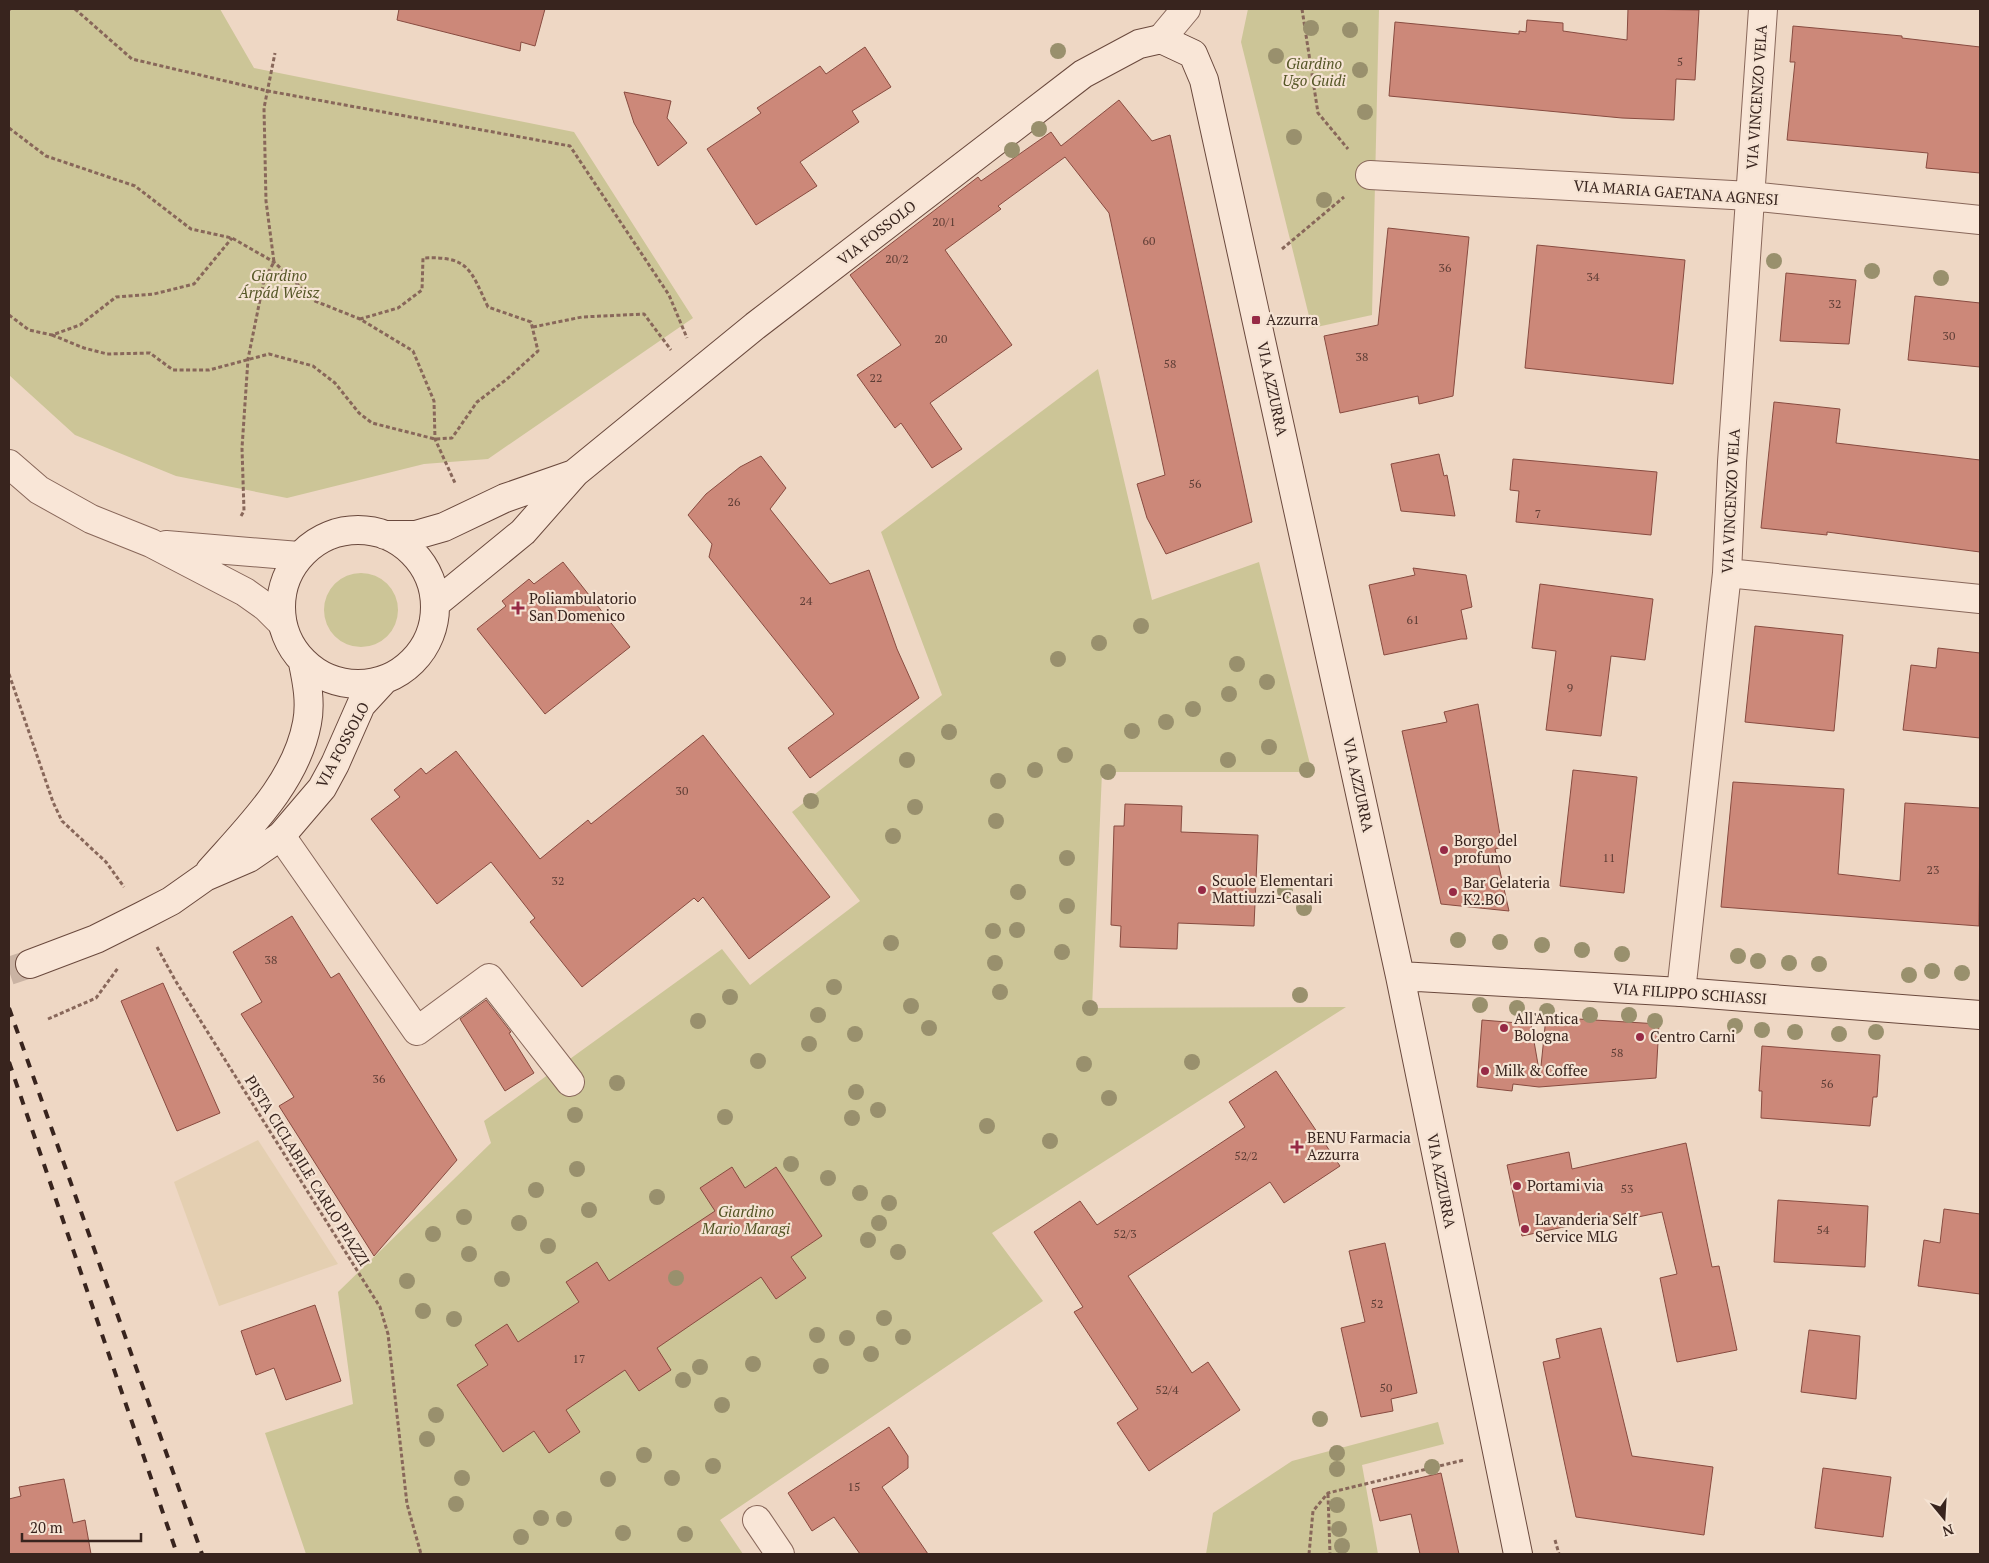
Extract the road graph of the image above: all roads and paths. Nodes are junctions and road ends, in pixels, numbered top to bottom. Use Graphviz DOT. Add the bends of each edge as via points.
graph roads {
  1 [pos="75,9"];
  2 [pos="1186,9"];
  3 [pos="1302,9"];
  4 [pos="1763,9"];
  5 [pos="1161,39"];
  6 [pos="275,53"];
  7 [pos="268,91"];
  8 [pos="9,128"];
  9 [pos="1370,175"];
  10 [pos="1750,196"];
  11 [pos="1980,220"];
  12 [pos="232,238"];
  13 [pos="1282,249"];
  14 [pos="274,262"];
  15 [pos="9,315"];
  16 [pos="360,319"];
  17 [pos="533,327"];
  18 [pos="52,335"];
  19 [pos="248,359"];
  20 [pos="698,374"];
  21 [pos="434,439"];
  22 [pos="9,464"];
  23 [pos="575,474"];
  24 [pos="458,487"];
  25 [pos="240,519"];
  26 [pos="385,535"];
  27 [pos="150,543"];
  28 [pos="299,556"];
  29 [pos="1727,573"];
  30 [pos="1980,599"];
  31 [pos="435,604"];
  32 [pos="281,622"];
  33 [pos="303,663"];
  34 [pos="9,674"];
  35 [pos="384,680"];
  36 [pos="281,836"];
  37 [pos="205,877"];
  38 [pos="127,891"];
  39 [pos="148,950"];
  40 [pos="124,962"];
  41 [pos="30,964"];
  42 [pos="1400,976"];
  43 [pos="1681,992"];
  44 [pos="1980,1015"];
  45 [pos="48,1019"];
  46 [pos="570,1082"];
  47 [pos="1466,1459"];
  48 [pos="1328,1493"];
  49 [pos="757,1520"];
  50 [pos="1555,1540"];
  51 [pos="421,1554"];
  52 [pos="780,1554"];
  53 [pos="1310,1554"];
  54 [pos="1330,1554"];
  55 [pos="1518,1554"];
  56 [pos="1559,1554"];
  1 -- 7 [label="path" via="132,59"];
  2 -- 5 [label="street"];
  3 -- 9 [label="path" via="1318,113"];
  4 -- 10 [label="street, VIA VINCENZO VELA"];
  5 -- 20 [label="street, VIA FOSSOLO" via="1139,44 1083,74 755,326"];
  5 -- 42 [label="street, VIA AZZURRA" via="1194,54 1204,80"];
  6 -- 7 [label="path"];
  7 -- 14 [label="path" via="264,108 266,201"];
  7 -- 20 [label="path" via="570,146 669,295"];
  8 -- 12 [label="path" via="46,156 135,186 191,230"];
  9 -- 10 [label="street, VIA MARIA GAETANA AGNESI"];
  9 -- 13 [label="path"];
  10 -- 11 [label="street, VIA MARIA GAETANA AGNESI"];
  10 -- 29 [label="street, VIA VINCENZO VELA"];
  12 -- 14 [label="path"];
  12 -- 18 [label="path" via="194,284 154,294 116,296 80,326"];
  14 -- 16 [label="path" via="315,301"];
  14 -- 19 [label="path" via="264,280"];
  15 -- 18 [label="path" via="29,330"];
  16 -- 17 [label="path" via="398,308 422,290 423,258 446,257 470,270 488,307 531,322"];
  16 -- 21 [label="path" via="413,351 434,401"];
  17 -- 20 [label="path" via="582,317 644,314 666,345"];
  17 -- 21 [label="path" via="538,351 477,402 452,438"];
  18 -- 19 [label="path" via="107,354 150,353 173,370 209,370"];
  19 -- 21 [label="path" via="269,354 313,366 335,383 359,413 372,423"];
  19 -- 25 [label="path" via="242,448 244,511"];
  20 -- 23 [label="street, VIA FOSSOLO"];
  21 -- 24 [label="path"];
  22 -- 27 [label="street" via="39,490 91,519"];
  23 -- 26 [label="street, VIA FOSSOLO" via="505,498 444,527 416,535"];
  23 -- 31 [label="street, VIA FOSSOLO" via="523,532"];
  26 -- 28 [label="street" via="362,530 339,532 317,541"];
  26 -- 31 [label="street" via="402,543 422,562 431,582"];
  27 -- 28 [label="street"];
  27 -- 32 [label="street" via="244,592"];
  28 -- 32 [label="street" via="286,576 280,598"];
  29 -- 30 [label="street"];
  29 -- 43 [label="street, VIA VINCENZO VELA"];
  31 -- 35 [label="street" via="430,636 422,651 399,674"];
  32 -- 33 [label="street" via="289,644"];
  33 -- 35 [label="street" via="327,679 356,686"];
  33 -- 37 [label="street, VIA FOSSOLO" via="308,689 308,722 294,763 262,811"];
  34 -- 38 [label="path" via="62,821 106,862"];
  35 -- 36 [label="street, VIA FOSSOLO" via="361,705 322,788"];
  36 -- 37 [label="street, VIA FOSSOLO" via="249,858"];
  36 -- 46 [label="street" via="418,1031 489,978"];
  37 -- 41 [label="street, VIA FOSSOLO" via="171,901 96,939"];
  39 -- 51 [label="path, PISTA CICLABILE CARLO PIAZZI" via="157,947 380,1307 388,1334 407,1504"];
  40 -- 45 [label="path" via="96,998"];
  42 -- 43 [label="street, VIA FILIPPO SCHIASSI"];
  42 -- 55 [label="street, VIA AZZURRA"];
  43 -- 44 [label="street, VIA FILIPPO SCHIASSI"];
  47 -- 48 [label="path"];
  48 -- 53 [label="path" via="1313,1511"];
  48 -- 54 [label="path"];
  49 -- 52 [label="street"];
  50 -- 56 [label="path"];
}
